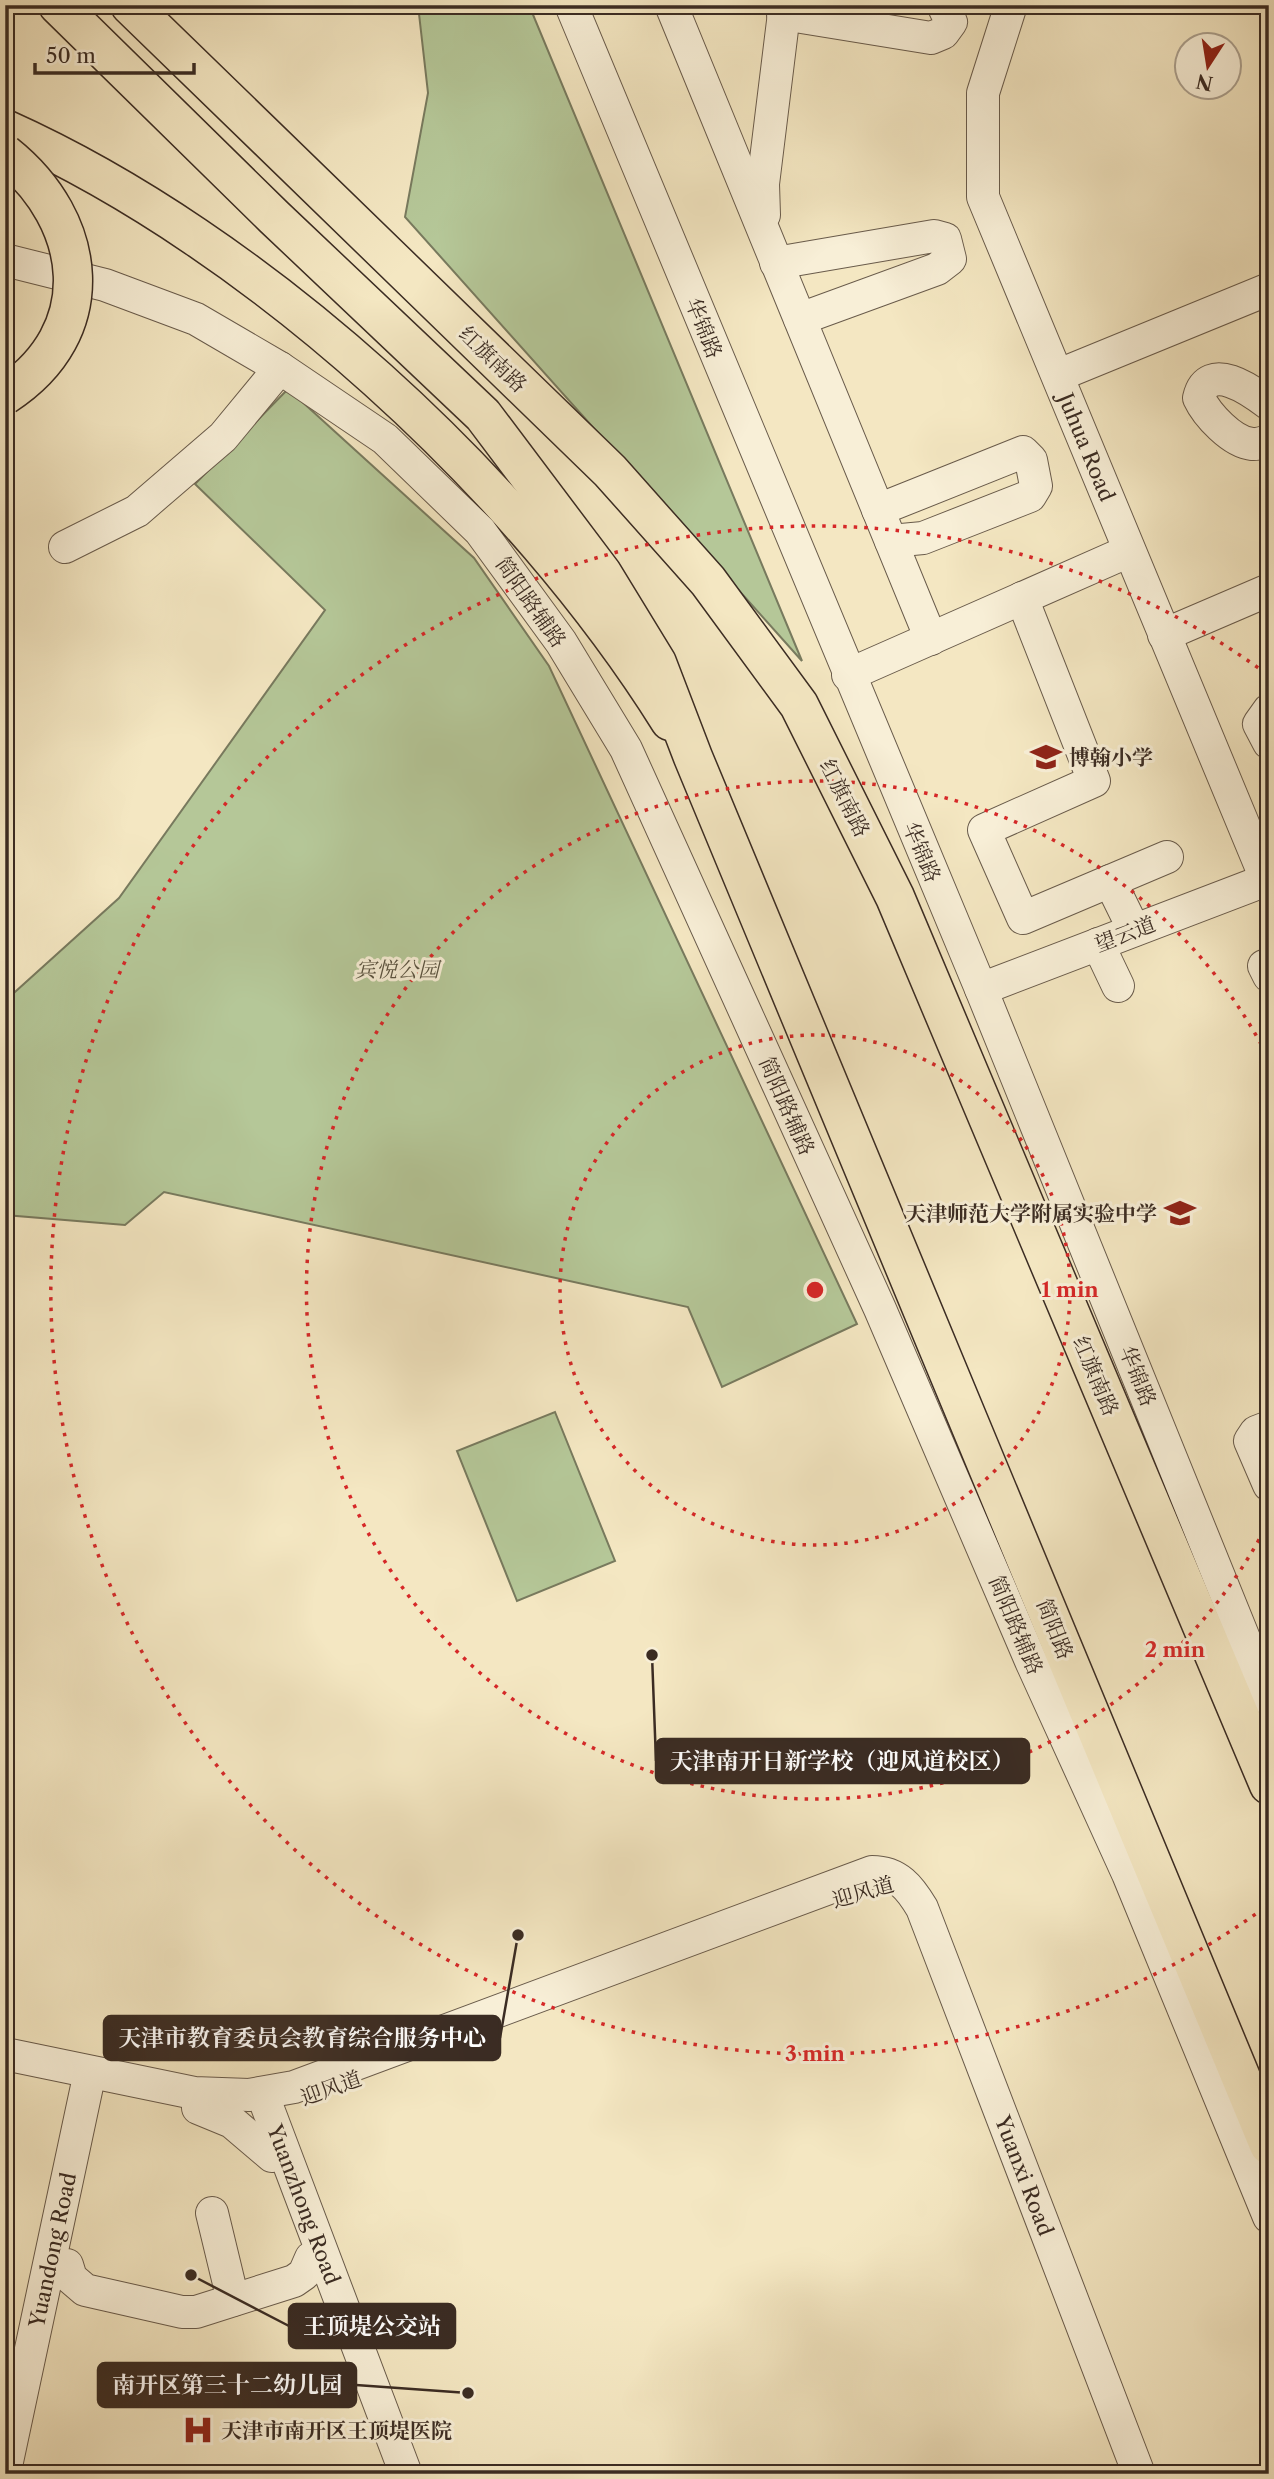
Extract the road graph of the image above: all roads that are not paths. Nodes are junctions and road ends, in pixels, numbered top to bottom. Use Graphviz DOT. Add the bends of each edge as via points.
graph roads {
  1 [pos="58,5"];
  2 [pos="130,5"];
  3 [pos="571,5"];
  4 [pos="671,5"];
  5 [pos="943,5"];
  6 [pos="1010,5"];
  7 [pos="784,10"];
  8 [pos="5,129"];
  9 [pos="5,154"];
  10 [pos="764,234"];
  11 [pos="5,260"];
  12 [pos="776,262"];
  13 [pos="1269,289"];
  14 [pos="800,319"];
  15 [pos="281,368"];
  16 [pos="1059,375"];
  17 [pos="5,395"];
  18 [pos="1269,404"];
  19 [pos="1269,441"];
  20 [pos="878,510"];
  21 [pos="891,541"];
  22 [pos="65,547"];
  23 [pos="1129,551"];
  24 [pos="1269,590"];
  25 [pos="1022,598"];
  26 [pos="1164,635"];
  27 [pos="931,639"];
  28 [pos="848,676"];
  29 [pos="1269,710"];
  30 [pos="1269,743"];
  31 [pos="693,757"];
  32 [pos="1167,858"];
  33 [pos="1110,881"];
  34 [pos="1268,882"];
  35 [pos="1134,930"];
  36 [pos="1098,944"];
  37 [pos="1118,986"];
  38 [pos="981,989"];
  39 [pos="1269,1427"];
  40 [pos="1269,1485"];
  41 [pos="1269,1700"];
  42 [pos="1269,1785"];
  43 [pos="902,1880"];
  44 [pos="5,2054"];
  45 [pos="5,2070"];
  46 [pos="94,2083"];
  47 [pos="258,2102"];
  48 [pos="198,2108"];
  49 [pos="1257,2151"];
  50 [pos="272,2156"];
  51 [pos="1269,2201"];
  52 [pos="212,2213"];
  53 [pos="1269,2217"];
  54 [pos="67,2264"];
  55 [pos="316,2280"];
  56 [pos="233,2300"];
  57 [pos="5,2471"];
  58 [pos="23,2474"];
  59 [pos="393,2474"];
  60 [pos="407,2474"];
  61 [pos="1139,2474"];
  1 -- 31 [label="main road" via="483,415 602,573 657,663"];
  2 -- 42 [label="main road, 红旗南路" via="610,471 708,581 799,705 895,897"];
  3 -- 28 [label="street, 华锦路"];
  4 -- 10 [label="street"];
  5 -- 7 [label="street" via="951,22 943,33 931,38"];
  6 -- 16 [label="street, Juhua Road" via="983,93 984,197"];
  7 -- 10 [label="street" via="763,184"];
  8 -- 31 [label="main road" via="154,208 297,312 386,390 485,484 595,612"];
  9 -- 17 [label="main road, bridge" via="32,177 51,203 71,261 72,297 54,351"];
  10 -- 12 [label="street"];
  11 -- 15 [label="street, 简阳路辅路" via="105,285 196,319"];
  12 -- 14 [label="street"];
  12 -- 14 [label="street" via="934,236 945,239 950,259 937,269"];
  13 -- 16 [label="street"];
  14 -- 20 [label="street"];
  15 -- 22 [label="street" via="223,438 137,511"];
  15 -- 49 [label="street, 简阳路辅路" via="385,439 480,531 561,642 626,749 880,1309 1031,1661"];
  16 -- 23 [label="street, Juhua Road"];
  18 -- 19 [label="street" via="1244,385 1224,379 1209,383 1199,398 1231,434 1252,444"];
  20 -- 21 [label="street"];
  20 -- 21 [label="street" via="1023,452 1031,460 1036,486 1030,496 923,538"];
  21 -- 27 [label="street"];
  23 -- 25 [label="street"];
  23 -- 26 [label="street, Juhua Road"];
  24 -- 26 [label="street"];
  25 -- 27 [label="street"];
  25 -- 33 [label="street" via="1094,781 984,830 1023,918"];
  26 -- 34 [label="street, Juhua Road"];
  27 -- 28 [label="street"];
  28 -- 38 [label="street, 华锦路"];
  29 -- 30 [label="street" via="1259,724"];
  31 -- 49 [label="main road, 简阳路" via="842,1113"];
  32 -- 33 [label="street"];
  33 -- 35 [label="street"];
  34 -- 35 [label="street, 望云道"];
  35 -- 36 [label="street, 望云道"];
  36 -- 37 [label="street"];
  36 -- 38 [label="street, 望云道"];
  38 -- 41 [label="street, 华锦路"];
  39 -- 40 [label="street" via="1256,1432 1250,1441"];
  43 -- 47 [label="street, 迎风道" via="880,1882"];
  43 -- 61 [label="street, Yuanxi Road" via="922,1909"];
  44 -- 46 [label="street, 迎风道" via="39,2061"];
  45 -- 46 [label="street, 迎风道"];
  46 -- 47 [label="street, 迎风道"];
  46 -- 48 [label="street, 迎风道"];
  46 -- 54 [label="street, Yuandong Road" via="95,2131"];
  46 -- 57 [label="street, Yuandong Road"];
  47 -- 48 [label="street, 迎风道"];
  47 -- 50 [label="street, Yuanzhong Road"];
  47 -- 55 [label="street, Yuanzhong Road"];
  48 -- 50 [label="street" via="232,2122"];
  49 -- 51 [label="street"];
  49 -- 53 [label="street, 简阳路辅路"];
  50 -- 55 [label="street, Yuanzhong Road"];
  52 -- 56 [label="street"];
  54 -- 56 [label="street" via="71,2278 85,2290 168,2310 196,2312"];
  54 -- 58 [label="street, Yuandong Road"];
  55 -- 56 [label="street"];
  55 -- 59 [label="street, Yuanzhong Road"];
  55 -- 60 [label="street, Yuanzhong Road"];
}
